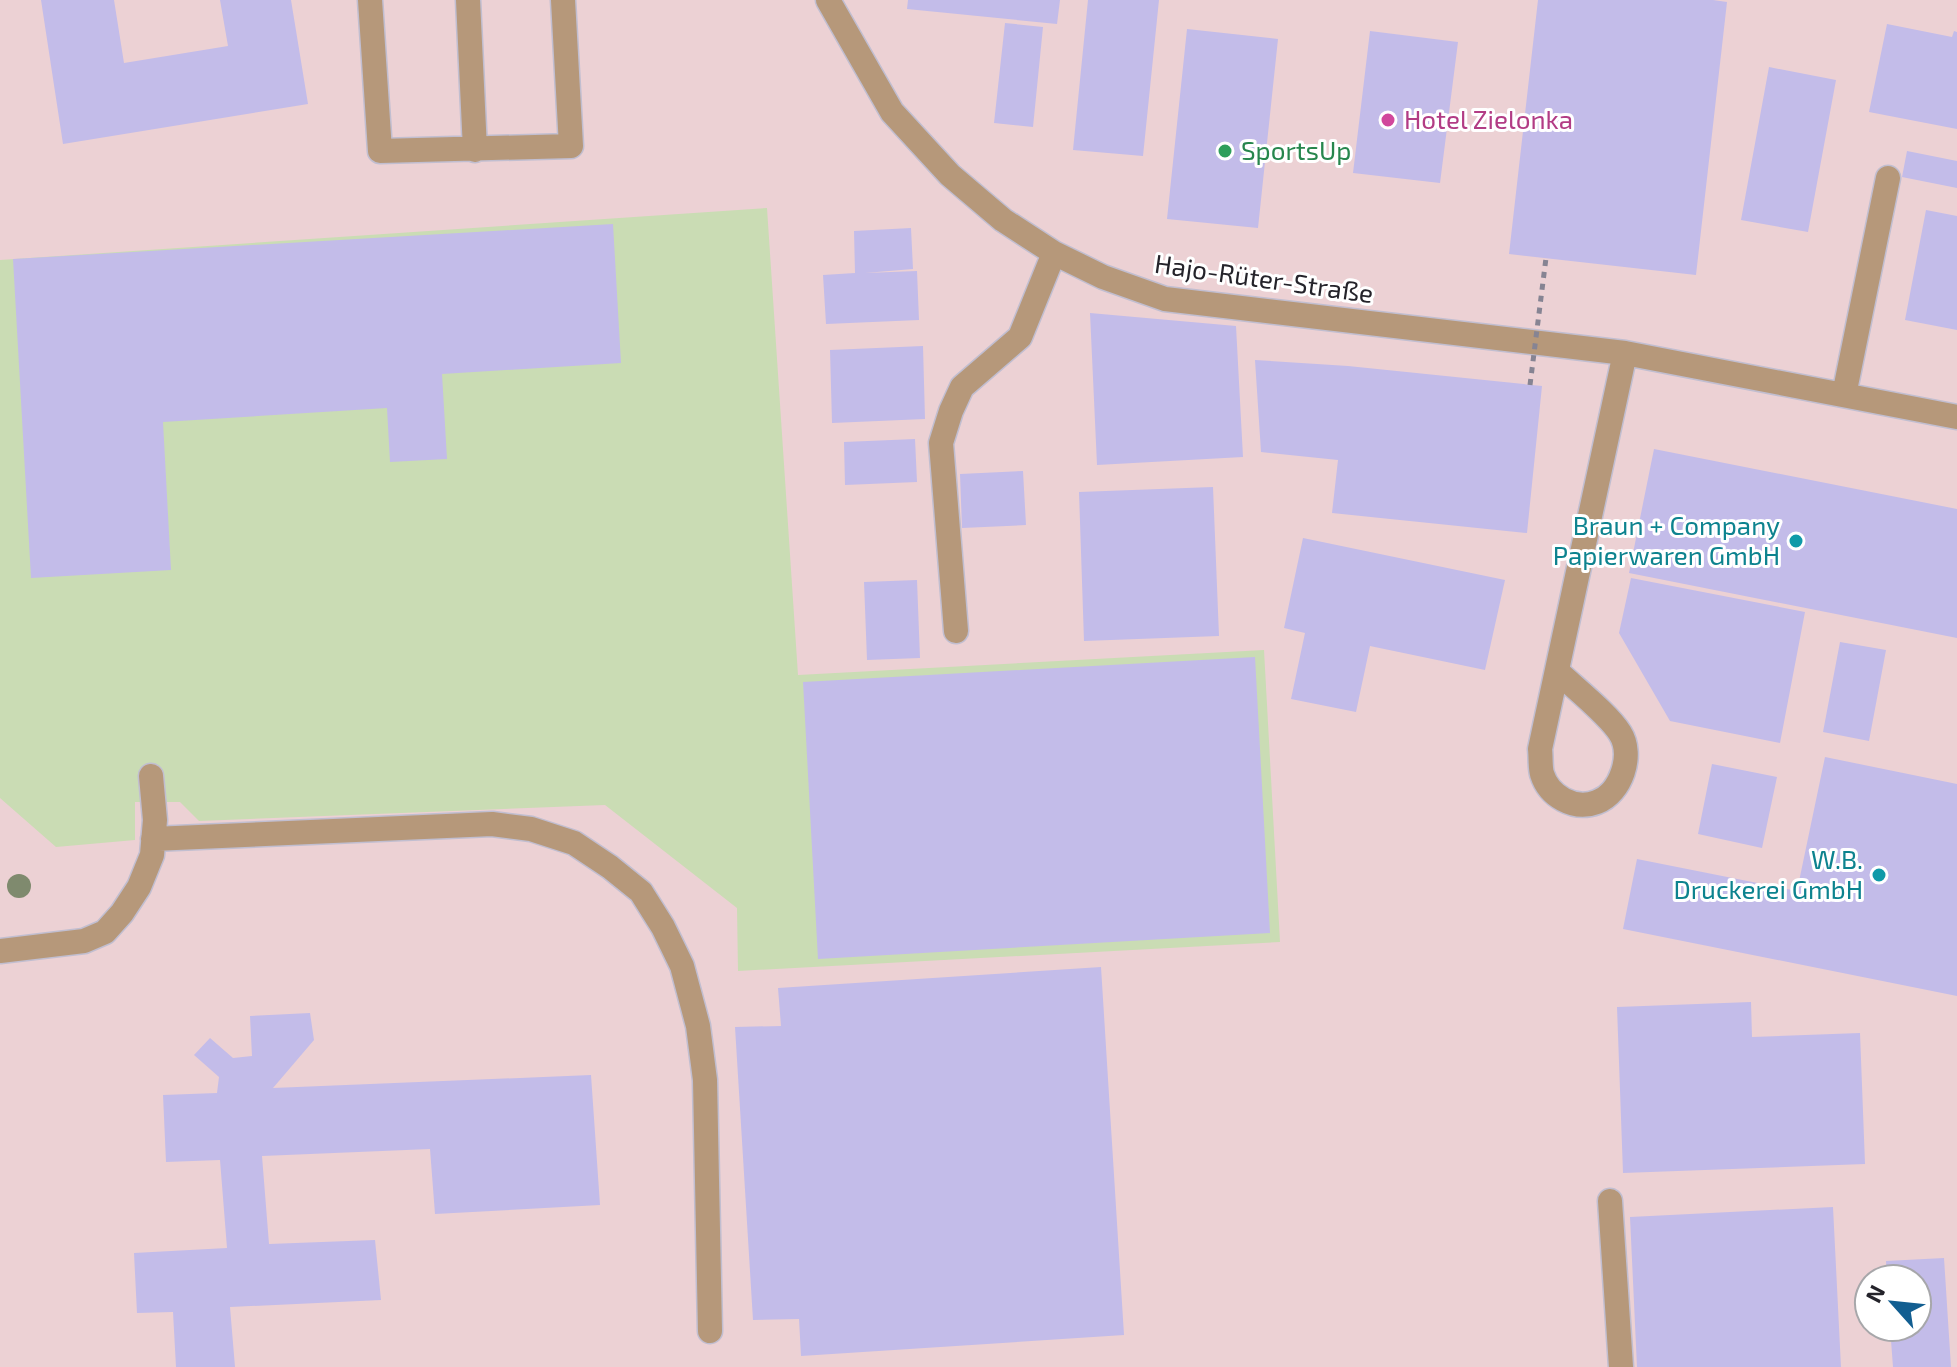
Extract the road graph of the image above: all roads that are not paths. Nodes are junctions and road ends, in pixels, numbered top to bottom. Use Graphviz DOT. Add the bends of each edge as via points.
graph roads {
  1 [pos="370,0"];
  2 [pos="468,0"];
  3 [pos="563,0"];
  4 [pos="828,0"];
  5 [pos="475,150"];
  6 [pos="1888,178"];
  7 [pos="1054,253"];
  8 [pos="1625,353"];
  9 [pos="1844,395"];
  10 [pos="1957,417"];
  11 [pos="956,631"];
  12 [pos="1558,672"];
  13 [pos="151,776"];
  14 [pos="153,839"];
  15 [pos="0,951"];
  16 [pos="1610,1201"];
  17 [pos="710,1331"];
  18 [pos="1621,1367"];
  1 -- 5 [label="street" via="380,151"];
  2 -- 5 [label="street"];
  3 -- 5 [label="street" via="571,146"];
  4 -- 7 [label="street, Hajo-Rüter-Straße" via="892,112 950,175 1003,220"];
  6 -- 9 [label="street"];
  7 -- 8 [label="street, Hajo-Rüter-Straße" via="1165,299"];
  7 -- 11 [label="street" via="1020,337 962,387 941,443"];
  8 -- 9 [label="street, Hajo-Rüter-Straße"];
  8 -- 12 [label="street"];
  9 -- 10 [label="street, Hajo-Rüter-Straße"];
  12 -- 12 [label="street" via="1540,749 1541,773 1552,792 1567,802 1598,802 1623,774 1621,734"];
  13 -- 14 [label="street"];
  14 -- 15 [label="street" via="139,887 105,932 84,941"];
  14 -- 17 [label="street" via="492,824 574,843 641,892 682,966 698,1026 705,1080"];
  16 -- 18 [label="street"];
}
